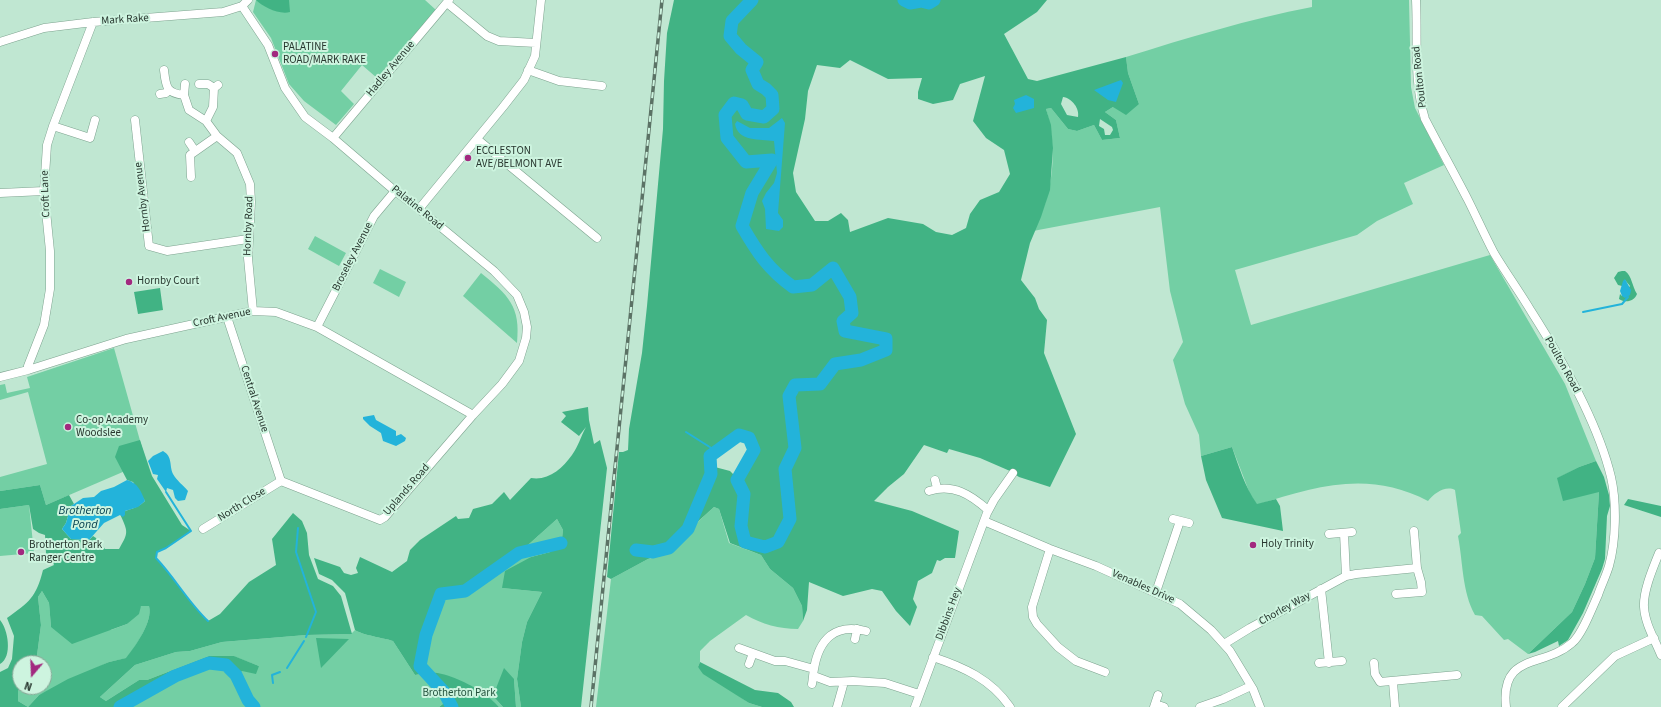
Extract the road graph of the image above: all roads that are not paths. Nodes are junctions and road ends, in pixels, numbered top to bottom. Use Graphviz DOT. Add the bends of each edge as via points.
graph roads {
  1 [pos="541,0"];
  2 [pos="1416,0"];
  3 [pos="1424,0"];
  4 [pos="448,2"];
  5 [pos="245,3"];
  6 [pos="1417,10"];
  7 [pos="93,22"];
  8 [pos="0,42"];
  9 [pos="536,43"];
  10 [pos="164,70"];
  11 [pos="528,70"];
  12 [pos="185,84"];
  13 [pos="199,84"];
  14 [pos="602,86"];
  15 [pos="168,90"];
  16 [pos="160,94"];
  17 [pos="184,95"];
  18 [pos="95,120"];
  19 [pos="135,120"];
  20 [pos="206,121"];
  21 [pos="53,126"];
  22 [pos="217,136"];
  23 [pos="333,138"];
  24 [pos="477,139"];
  25 [pos="189,142"];
  26 [pos="195,151"];
  27 [pos="191,177"];
  28 [pos="44,191"];
  29 [pos="395,191"];
  30 [pos="0,193"];
  31 [pos="420,209"];
  32 [pos="597,238"];
  33 [pos="248,239"];
  34 [pos="253,311"];
  35 [pos="227,317"];
  36 [pos="317,327"];
  37 [pos="28,370"];
  38 [pos="0,377"];
  39 [pos="473,415"];
  40 [pos="1013,473"];
  41 [pos="281,481"];
  42 [pos="934,487"];
  43 [pos="988,510"];
  44 [pos="984,521"];
  45 [pos="1189,523"];
  46 [pos="203,529"];
  47 [pos="1414,531"];
  48 [pos="1329,534"];
  49 [pos="1050,549"];
  50 [pos="1650,550"];
  51 [pos="1660,553"];
  52 [pos="1417,568"];
  53 [pos="1346,576"];
  54 [pos="1321,589"];
  55 [pos="1156,592"];
  56 [pos="1396,594"];
  57 [pos="857,629"];
  58 [pos="866,631"];
  59 [pos="1654,638"];
  60 [pos="855,639"];
  61 [pos="1224,644"];
  62 [pos="739,648"];
  63 [pos="753,654"];
  64 [pos="1661,655"];
  65 [pos="933,656"];
  66 [pos="1342,661"];
  67 [pos="1320,663"];
  68 [pos="1329,663"];
  69 [pos="1374,663"];
  70 [pos="749,664"];
  71 [pos="1106,672"];
  72 [pos="1457,675"];
  73 [pos="813,677"];
  74 [pos="844,682"];
  75 [pos="1393,682"];
  76 [pos="1252,686"];
  77 [pos="919,694"];
  78 [pos="1158,695"];
  79 [pos="1155,706"];
  80 [pos="837,707"];
  81 [pos="914,707"];
  82 [pos="1010,707"];
  83 [pos="1164,707"];
  84 [pos="1200,707"];
  85 [pos="1260,707"];
  86 [pos="1395,707"];
  87 [pos="1506,707"];
  88 [pos="1562,707"];
  1 -- 9 [label="street"];
  2 -- 6 [label="street, Poulton Road"];
  3 -- 6 [label="street"];
  4 -- 9 [label="street" via="487,36 499,41"];
  4 -- 23 [label="street, Hadley Avenue"];
  5 -- 7 [label="street, Mark Rake" via="223,12"];
  5 -- 23 [label="street, Palatine Road" via="294,102 305,117"];
  6 -- 87 [label="street, Poulton Road" via="1418,79 1425,118 1494,252 1532,312 1581,399 1599,438 1613,490 1614,517 1609,566 1594,605 1572,644 1518,667 1510,676 1504,695"];
  7 -- 8 [label="street, Mark Rake" via="44,28"];
  7 -- 21 [label="street, Croft Lane"];
  9 -- 11 [label="street"];
  10 -- 15 [label="street"];
  11 -- 14 [label="street" via="559,82"];
  11 -- 24 [label="street" via="524,80"];
  12 -- 17 [label="street"];
  13 -- 20 [label="street" via="216,87 213,107"];
  15 -- 16 [label="street" via="166,94"];
  15 -- 17 [label="street" via="174,94"];
  17 -- 20 [label="street, Hornby Road" via="189,110"];
  18 -- 21 [label="street" via="90,138"];
  19 -- 33 [label="street, Hornby Avenue" via="149,246 166,252"];
  20 -- 22 [label="street, Hornby Road"];
  21 -- 28 [label="street, Croft Lane" via="47,145"];
  22 -- 26 [label="street"];
  22 -- 33 [label="street, Hornby Road" via="237,153 250,184"];
  23 -- 29 [label="street, Palatine Road"];
  24 -- 31 [label="street"];
  24 -- 32 [label="street" via="588,226"];
  25 -- 26 [label="street"];
  26 -- 27 [label="street" via="190,155"];
  28 -- 30 [label="street"];
  28 -- 37 [label="street, Croft Lane" via="50,251 50,289 44,325"];
  29 -- 31 [label="street, Palatine Road"];
  29 -- 36 [label="street, Broseley Avenue" via="374,216"];
  31 -- 39 [label="street, Palatine Road" via="494,271 517,295 524,312 526,338 519,361"];
  33 -- 34 [label="street, Hornby Road"];
  34 -- 35 [label="street, Croft Avenue"];
  34 -- 36 [label="street, Croft Avenue" via="276,312"];
  35 -- 37 [label="street, Croft Avenue" via="126,339"];
  35 -- 41 [label="street, Central Avenue"];
  36 -- 39 [label="street, Croft Avenue"];
  37 -- 38 [label="street, Croft Avenue"];
  39 -- 41 [label="street, Uplands Road" via="380,520"];
  40 -- 43 [label="street, Dibbins Hey"];
  41 -- 46 [label="street, North Close"];
  42 -- 43 [label="street" via="960,491"];
  43 -- 44 [label="street, Dibbins Hey"];
  44 -- 49 [label="street, Venables Drive"];
  44 -- 65 [label="street, Dibbins Hey"];
  45 -- 55 [label="street" via="1177,520"];
  47 -- 52 [label="street"];
  48 -- 53 [label="street" via="1348,533"];
  49 -- 55 [label="street, Venables Drive"];
  49 -- 71 [label="street" via="1032,607 1033,617 1058,647 1076,661"];
  50 -- 51 [label="street"];
  51 -- 59 [label="street" via="1644,606"];
  52 -- 53 [label="street, Chorley Way"];
  52 -- 56 [label="street" via="1422,592"];
  53 -- 54 [label="street, Chorley Way"];
  54 -- 61 [label="street, Chorley Way"];
  54 -- 68 [label="street"];
  55 -- 61 [label="street, Venables Drive" via="1198,617"];
  57 -- 58 [label="street"];
  57 -- 60 [label="street"];
  57 -- 73 [label="street" via="835,631 828,637 821,648"];
  59 -- 64 [label="street"];
  59 -- 88 [label="street" via="1615,656"];
  61 -- 76 [label="street, Venables Drive"];
  62 -- 63 [label="street"];
  63 -- 70 [label="street"];
  63 -- 73 [label="street" via="775,661 786,661"];
  65 -- 77 [label="street, Dibbins Hey"];
  65 -- 82 [label="street" via="984,680"];
  66 -- 68 [label="street"];
  67 -- 68 [label="street"];
  69 -- 75 [label="street" via="1375,674 1380,682"];
  72 -- 75 [label="street"];
  73 -- 74 [label="street" via="830,682"];
  74 -- 77 [label="street" via="885,683"];
  74 -- 80 [label="street"];
  75 -- 86 [label="street"];
  76 -- 84 [label="street"];
  76 -- 85 [label="street, Venables Drive"];
  77 -- 81 [label="street, Dibbins Hey"];
  78 -- 79 [label="street"];
  79 -- 83 [label="street"];
}
